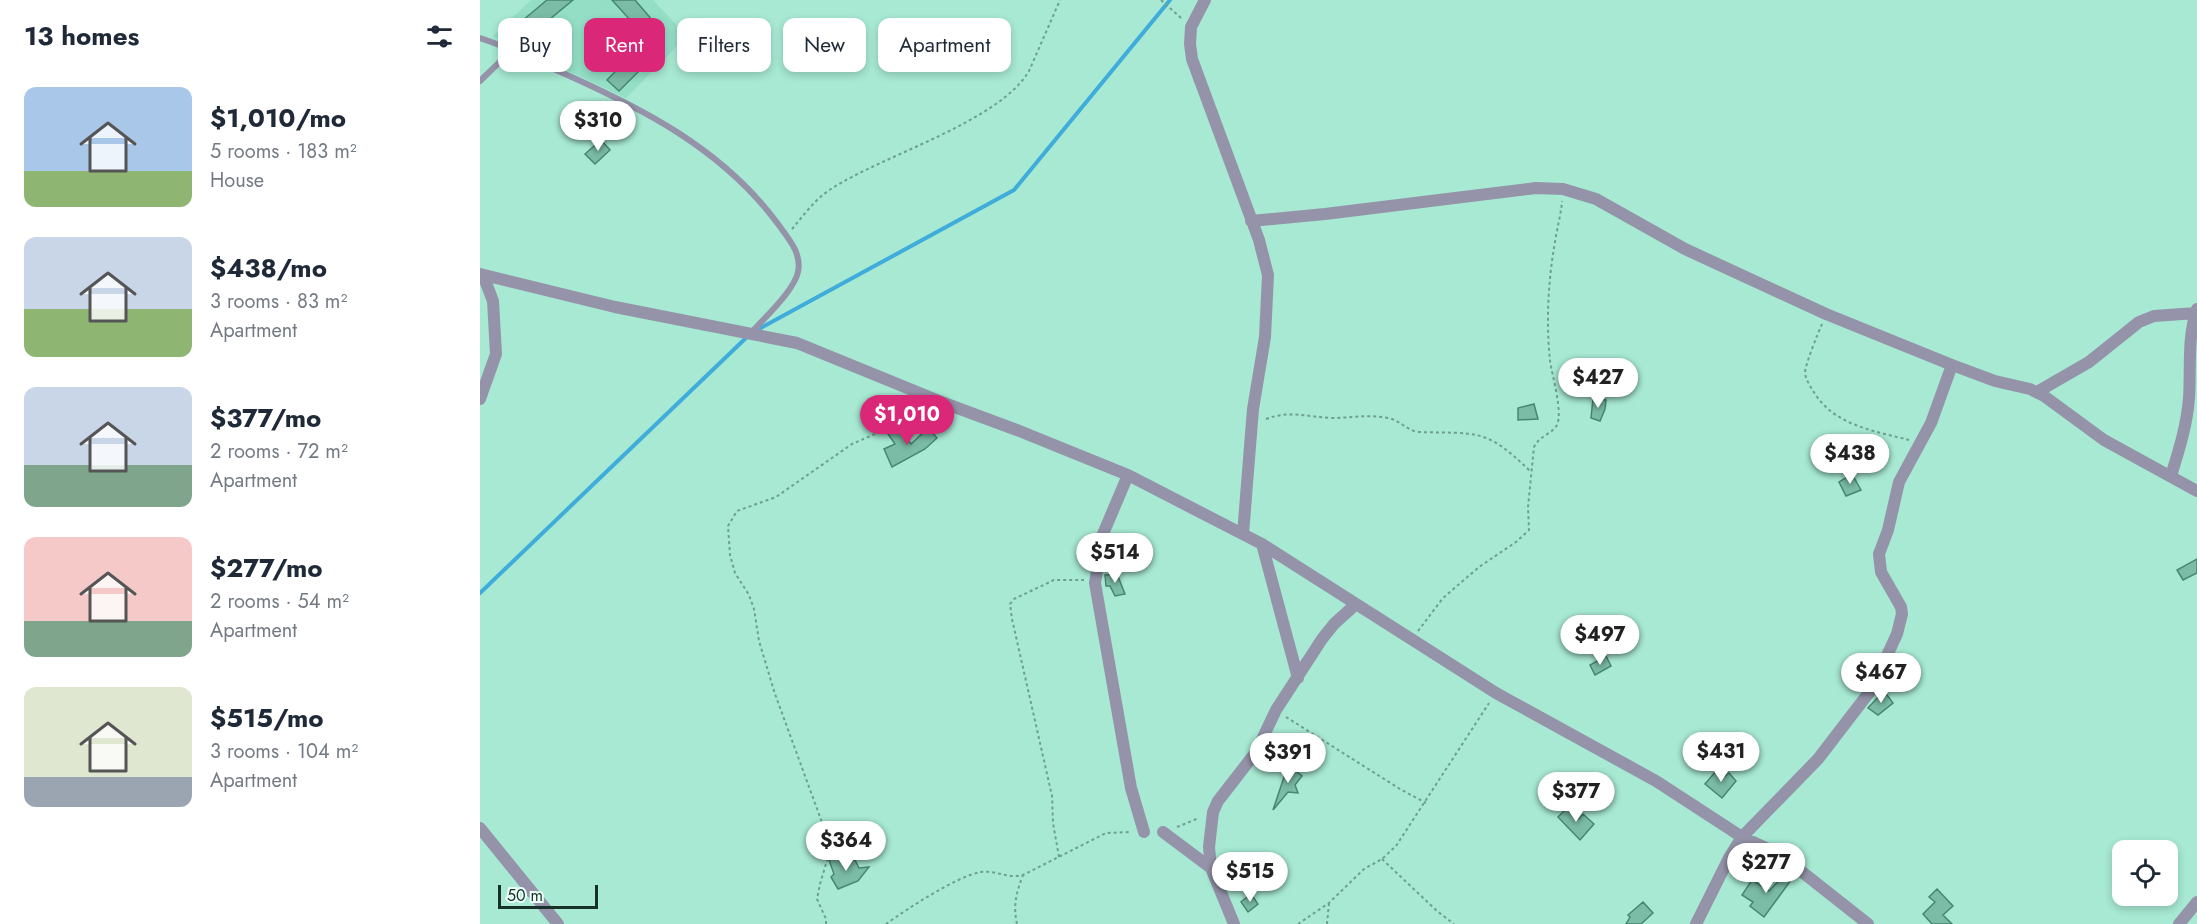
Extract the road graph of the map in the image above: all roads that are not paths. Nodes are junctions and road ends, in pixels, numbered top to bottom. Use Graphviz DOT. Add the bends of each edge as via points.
graph roads {
  1 [pos="1204,0"];
  2 [pos="480,38"];
  3 [pos="498,45"];
  4 [pos="498,64"];
  5 [pos="560,72"];
  6 [pos="480,81"];
  7 [pos="1251,221"];
  8 [pos="482,274"];
  9 [pos="2196,311"];
  10 [pos="751,333"];
  11 [pos="1953,365"];
  12 [pos="2037,392"];
  13 [pos="480,399"];
  14 [pos="1128,475"];
  15 [pos="2171,476"];
  16 [pos="2197,491"];
  17 [pos="1243,534"];
  18 [pos="1262,544"];
  19 [pos="1356,604"];
  20 [pos="1298,678"];
  21 [pos="480,828"];
  22 [pos="1144,832"];
  23 [pos="1163,832"];
  24 [pos="1742,837"];
  25 [pos="1211,868"];
  26 [pos="2197,902"];
  27 [pos="558,924"];
  28 [pos="1234,924"];
  29 [pos="1696,924"];
  30 [pos="1868,924"];
  31 [pos="2179,924"];
  1 -- 7 [label="street" via="1191,27 1192,59"];
  2 -- 3 [label="lane"];
  4 -- 6 [label="lane"];
  5 -- 10 [label="lane" via="687,137 762,202 787,235 799,262 798,274"];
  7 -- 11 [label="street" via="1476,194 1563,189 1596,199 1685,249 1826,314"];
  7 -- 17 [label="street" via="1265,260 1268,297 1251,428"];
  8 -- 10 [label="street"];
  8 -- 13 [label="street" via="493,301 496,354"];
  9 -- 12 [label="street" via="2147,318 2089,362"];
  9 -- 15 [label="street" via="2187,421"];
  10 -- 14 [label="street" via="797,343"];
  11 -- 12 [label="street"];
  11 -- 24 [label="street" via="1939,405 1899,482 1879,554 1881,572 1902,614 1898,634 1879,677 1818,759"];
  12 -- 15 [label="street" via="2097,436"];
  14 -- 17 [label="street"];
  14 -- 22 [label="street" via="1103,534 1095,583 1131,788"];
  15 -- 16 [label="street"];
  17 -- 18 [label="street"];
  18 -- 19 [label="street"];
  18 -- 20 [label="street"];
  19 -- 20 [label="street" via="1334,624"];
  19 -- 24 [label="street" via="1496,693 1656,781"];
  20 -- 25 [label="street" via="1276,710 1256,752 1218,801 1209,847"];
  21 -- 27 [label="street"];
  23 -- 25 [label="street"];
  24 -- 29 [label="street"];
  24 -- 30 [label="street" via="1792,864"];
  25 -- 28 [label="street"];
  26 -- 31 [label="street"];
}
